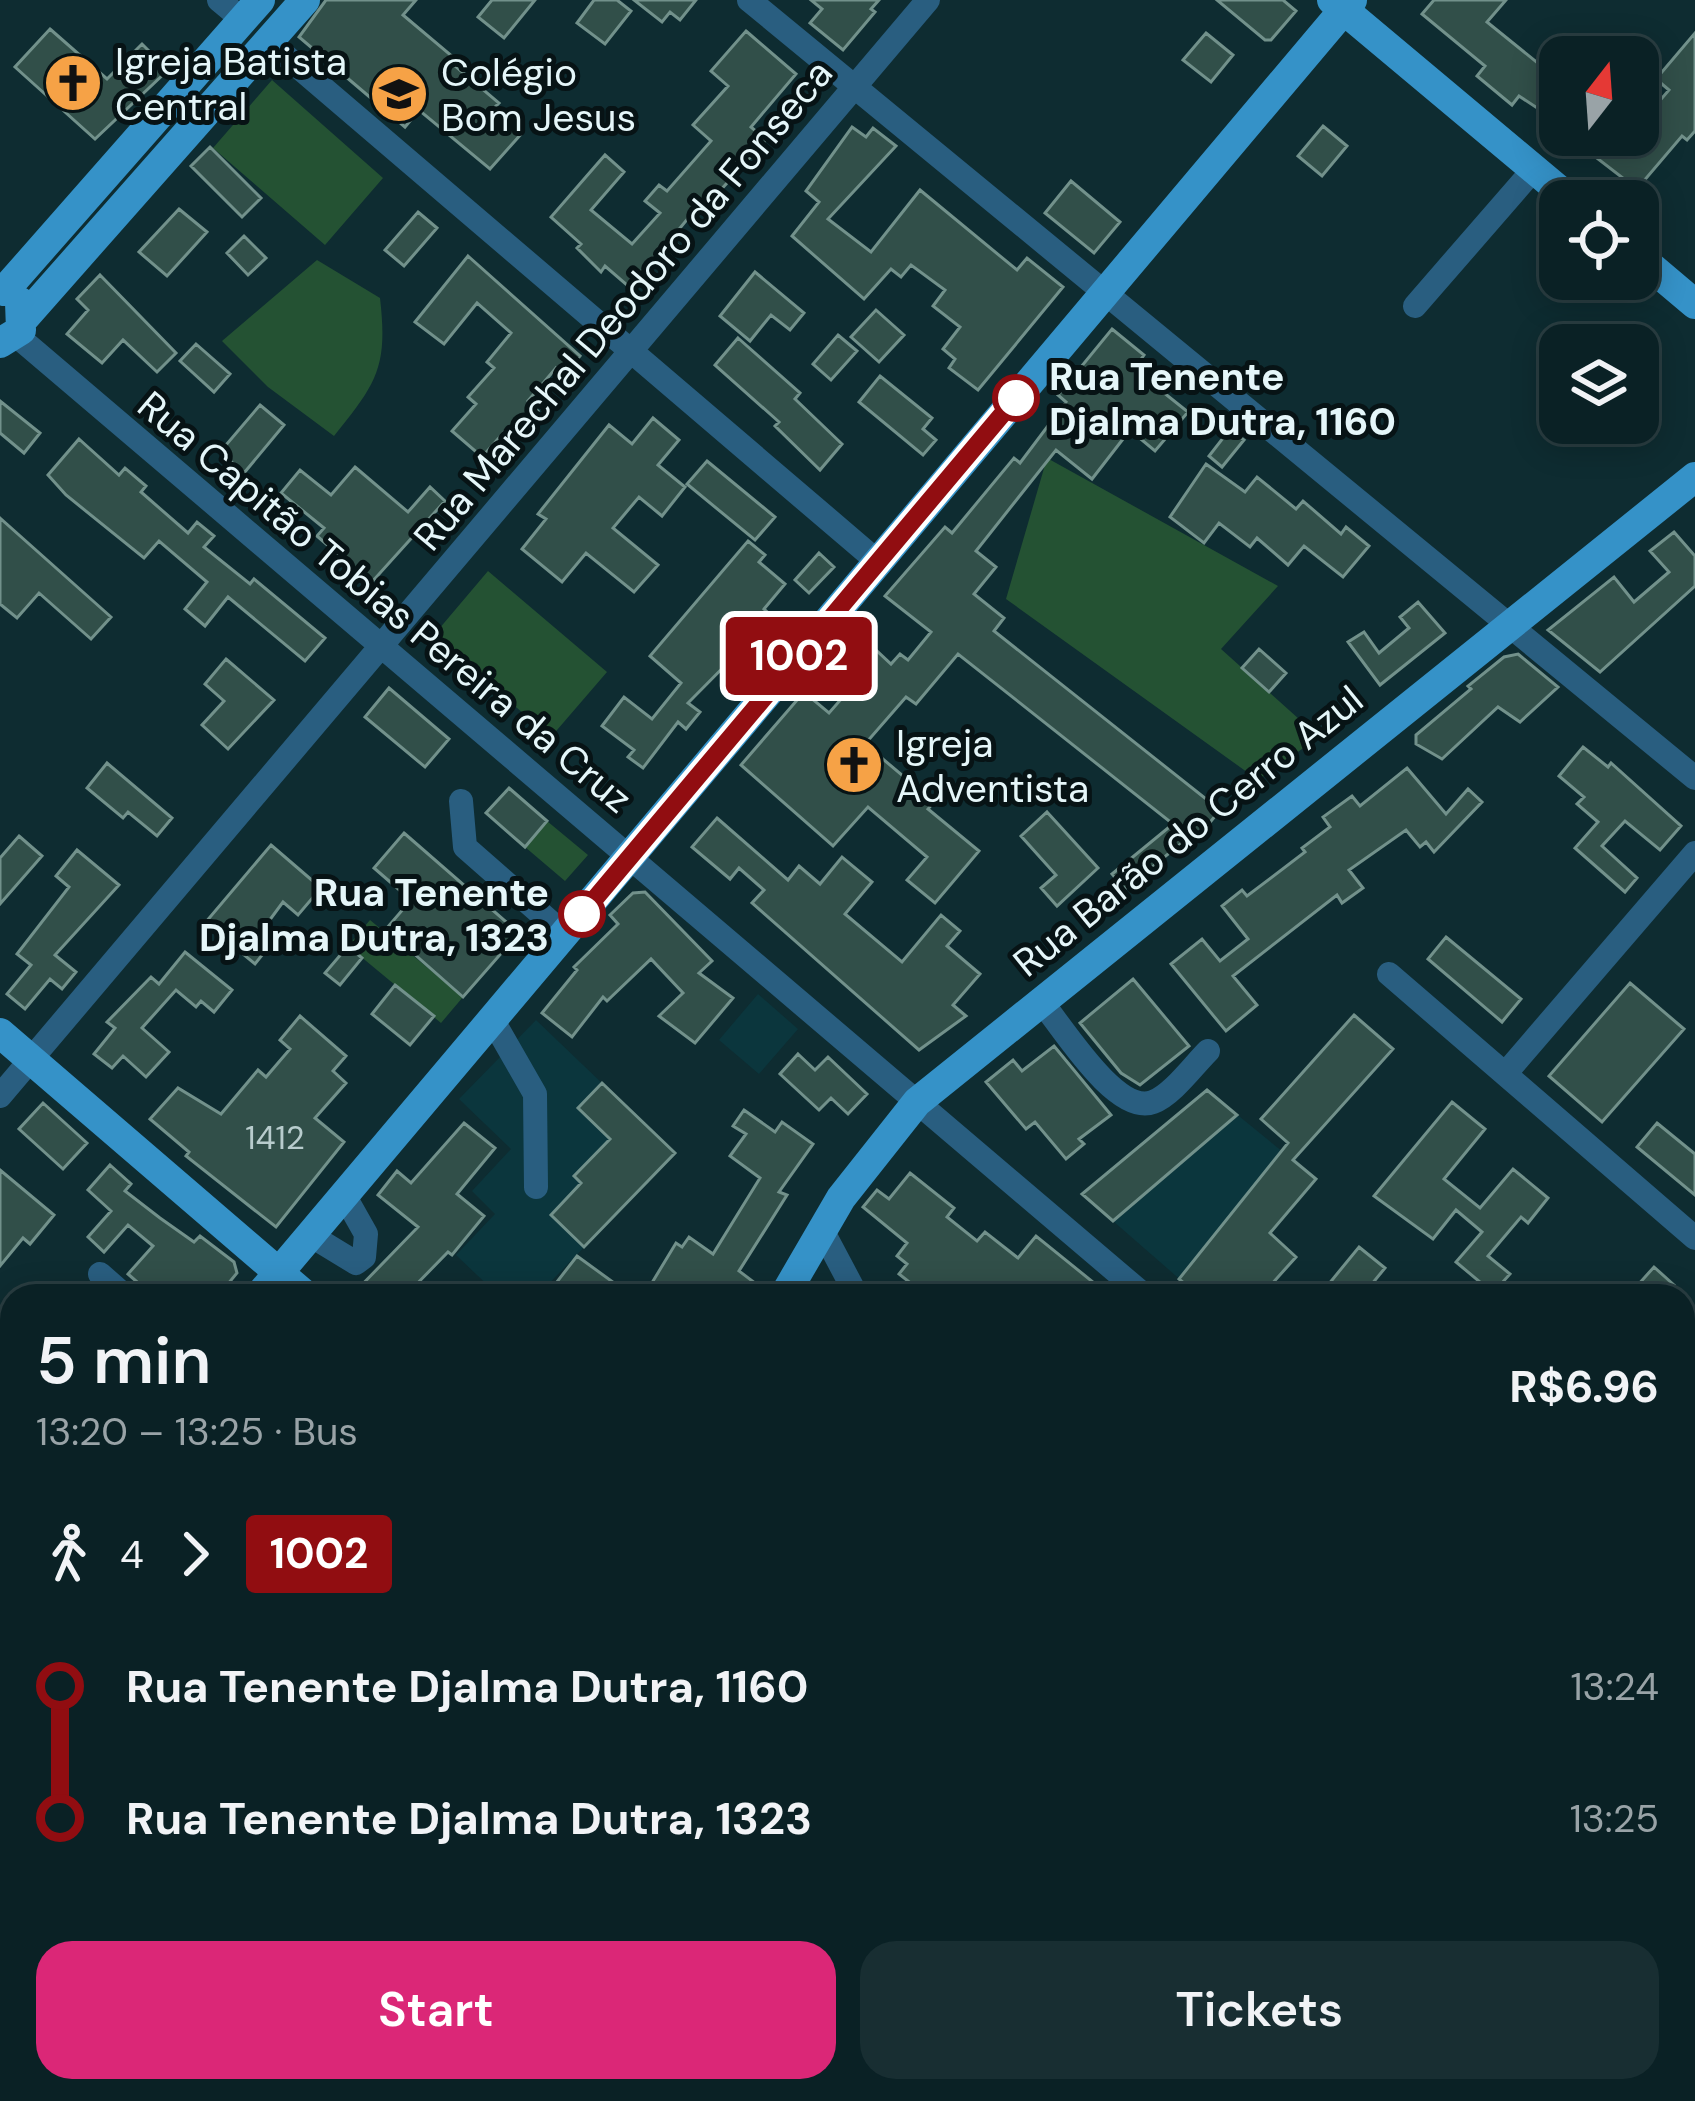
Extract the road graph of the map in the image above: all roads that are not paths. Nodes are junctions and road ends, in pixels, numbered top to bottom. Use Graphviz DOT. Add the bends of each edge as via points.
graph roads {
  1 [pos="304,0"];
  2 [pos="749,0"];
  3 [pos="928,0"];
  4 [pos="1343,3"];
  5 [pos="241,7"];
  6 [pos="268,41"];
  7 [pos="855,87"];
  8 [pos="1534,169"];
  9 [pos="1547,180"];
  10 [pos="1659,274"];
  11 [pos="2,291"];
  12 [pos="1106,293"];
  13 [pos="1695,304"];
  14 [pos="1415,306"];
  15 [pos="9,337"];
  16 [pos="632,351"];
  17 [pos="1695,477"];
  18 [pos="878,562"];
  19 [pos="1509,624"];
  20 [pos="382,646"];
  21 [pos="1695,778"];
  22 [pos="461,801"];
  23 [pos="1695,853"];
  24 [pos="629,857"];
  25 [pos="564,934"];
  26 [pos="1389,974"];
  27 [pos="1040,1000"];
  28 [pos="493,1019"];
  29 [pos="0,1033"];
  30 [pos="1208,1051"];
  31 [pos="32,1059"];
  32 [pos="1505,1074"];
  33 [pos="0,1096"];
  34 [pos="917,1102"];
  35 [pos="536,1187"];
  36 [pos="344,1195"];
  37 [pos="821,1228"];
  38 [pos="310,1235"];
  39 [pos="1695,1238"];
  40 [pos="281,1270"];
  41 [pos="100,1274"];
  42 [pos="111,1284"];
  43 [pos="269,1284"];
  44 [pos="294,1284"];
  45 [pos="791,1284"];
  46 [pos="851,1284"];
  47 [pos="1131,1284"];
  1 -- 6 [label="main road"];
  2 -- 7 [label="street"];
  3 -- 7 [label="street, Rua Marechal Deodoro da Fonseca"];
  4 -- 8 [label="main road"];
  4 -- 12 [label="main road"];
  5 -- 11 [label="main road"];
  6 -- 15 [label="main road"];
  6 -- 16 [label="street"];
  7 -- 12 [label="street"];
  7 -- 16 [label="street, Rua Marechal Deodoro da Fonseca"];
  8 -- 9 [label="main road"];
  8 -- 14 [label="street"];
  10 -- 13 [label="main road"];
  11 -- 15 [label="main road" via="19,301"];
  12 -- 18 [label="main road"];
  12 -- 19 [label="street"];
  15 -- 20 [label="street, Rua Capitão Tobias Pereira da Cruz"];
  16 -- 18 [label="street"];
  16 -- 20 [label="street, Rua Marechal Deodoro da Fonseca"];
  17 -- 19 [label="main road, Rua Barão do Cerro Azul"];
  18 -- 24 [label="main road"];
  19 -- 21 [label="street"];
  19 -- 27 [label="main road, Rua Barão do Cerro Azul"];
  20 -- 24 [label="street, Rua Capitão Tobias Pereira da Cruz"];
  20 -- 31 [label="street, Rua Marechal Deodoro da Fonseca"];
  22 -- 25 [label="street" via="465,847"];
  23 -- 32 [label="street"];
  24 -- 25 [label="main road"];
  24 -- 34 [label="street, Rua Capitão Tobias Pereira da Cruz"];
  25 -- 28 [label="main road"];
  26 -- 32 [label="street"];
  27 -- 30 [label="street" via="1114,1094 1137,1105 1156,1102"];
  27 -- 34 [label="main road, Rua Barão do Cerro Azul"];
  28 -- 35 [label="street" via="536,1094"];
  28 -- 36 [label="main road"];
  29 -- 31 [label="main road"];
  31 -- 33 [label="street, Rua Marechal Deodoro da Fonseca"];
  31 -- 40 [label="main road"];
  32 -- 39 [label="street"];
  34 -- 37 [label="main road, Rua Barão do Cerro Azul"];
  34 -- 47 [label="street, Rua Capitão Tobias Pereira da Cruz"];
  36 -- 38 [label="main road"];
  36 -- 38 [label="street" via="367,1234 364,1257 344,1260"];
  37 -- 45 [label="main road, Rua Barão do Cerro Azul"];
  37 -- 46 [label="street"];
  38 -- 40 [label="main road"];
  40 -- 43 [label="main road"];
  40 -- 44 [label="main road"];
  41 -- 42 [label="street"];
}
